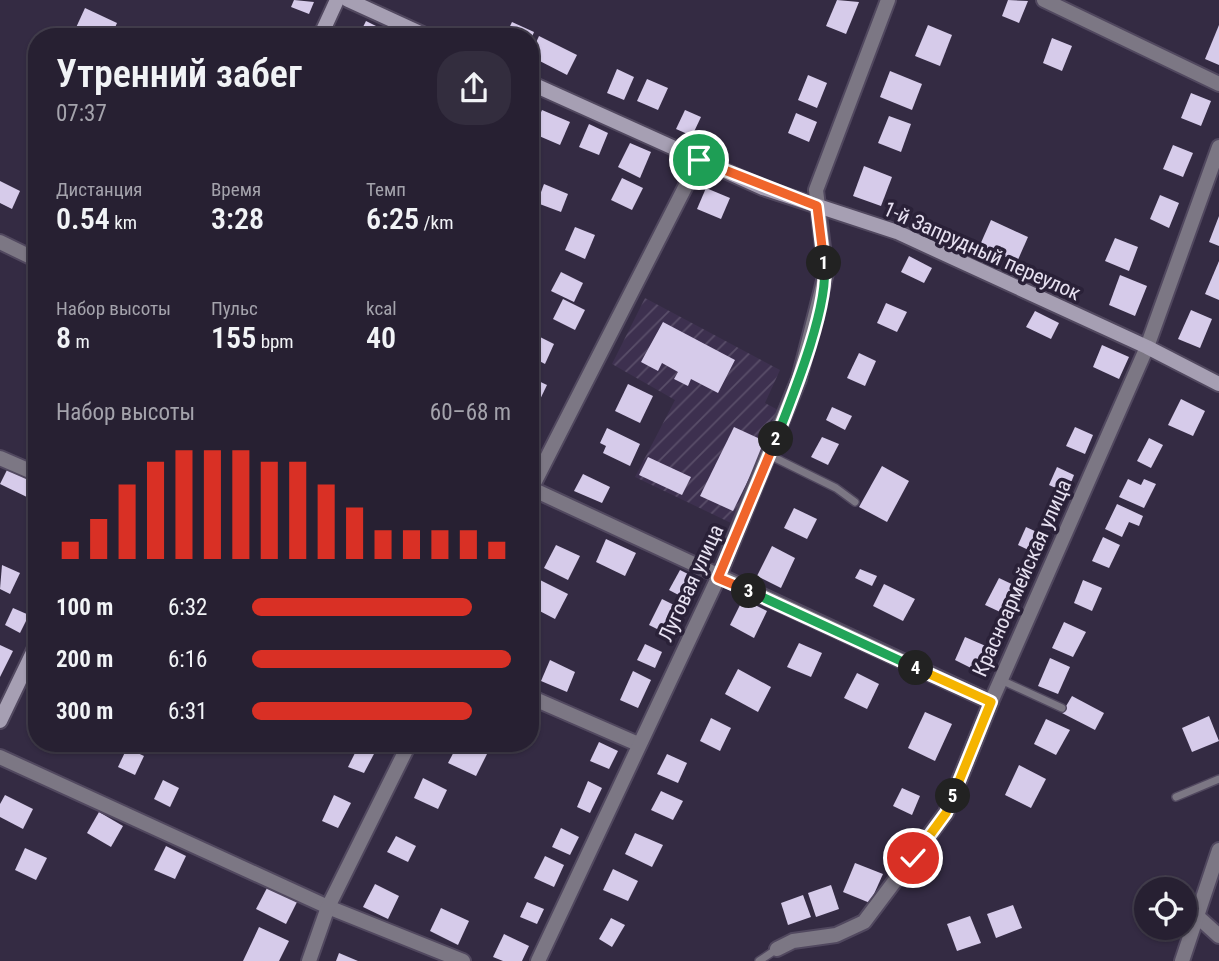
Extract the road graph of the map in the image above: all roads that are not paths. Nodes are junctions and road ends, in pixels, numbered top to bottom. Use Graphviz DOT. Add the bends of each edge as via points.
graph roads {
  1 [pos="338,0"];
  2 [pos="348,0"];
  3 [pos="888,0"];
  4 [pos="1044,0"];
  5 [pos="324,28"];
  6 [pos="409,28"];
  7 [pos="1219,84"];
  8 [pos="539,87"];
  9 [pos="1219,147"];
  10 [pos="699,160"];
  11 [pos="817,206"];
  12 [pos="0,242"];
  13 [pos="28,256"];
  14 [pos="1147,347"];
  15 [pos="1219,384"];
  16 [pos="769,455"];
  17 [pos="0,458"];
  18 [pos="28,470"];
  19 [pos="539,473"];
  20 [pos="539,493"];
  21 [pos="855,502"];
  22 [pos="718,578"];
  23 [pos="28,663"];
  24 [pos="1001,680"];
  25 [pos="539,701"];
  26 [pos="991,702"];
  27 [pos="1062,708"];
  28 [pos="0,721"];
  29 [pos="638,744"];
  30 [pos="405,752"];
  31 [pos="0,757"];
  32 [pos="1219,779"];
  33 [pos="1176,797"];
  34 [pos="1219,850"];
  35 [pos="328,908"];
  36 [pos="1197,913"];
  37 [pos="1197,917"];
  38 [pos="1219,936"];
  39 [pos="1189,940"];
  40 [pos="777,949"];
  41 [pos="309,961"];
  42 [pos="463,961"];
  43 [pos="538,961"];
  44 [pos="759,961"];
  45 [pos="1182,961"];
  1 -- 5 [label="street"];
  2 -- 6 [label="street"];
  3 -- 11 [label="street, Луговая улица" via="816,190"];
  4 -- 7 [label="street"];
  8 -- 10 [label="street, 1-й Запрудный переулок"];
  9 -- 14 [label="street, Красноармейская улица"];
  10 -- 11 [label="street, 1-й Запрудный переулок"];
  10 -- 19 [label="street"];
  11 -- 14 [label="street, 1-й Запрудный переулок" via="897,232"];
  11 -- 16 [label="street, Луговая улица" via="825,273 821,297 799,379"];
  12 -- 13 [label="street"];
  14 -- 15 [label="street, 1-й Запрудный переулок"];
  14 -- 24 [label="street, Красноармейская улица"];
  16 -- 21 [label="lane"];
  16 -- 22 [label="street, Луговая улица"];
  17 -- 18 [label="street"];
  20 -- 22 [label="street"];
  22 -- 26 [label="street"];
  22 -- 29 [label="street, Луговая улица"];
  23 -- 28 [label="street"];
  24 -- 26 [label="street, Красноармейская улица"];
  24 -- 27 [label="lane"];
  25 -- 29 [label="street"];
  26 -- 40 [label="street, Красноармейская улица" via="946,813 864,922 836,935 793,941"];
  29 -- 43 [label="street, Луговая улица"];
  30 -- 35 [label="street"];
  31 -- 35 [label="street"];
  32 -- 33 [label="lane"];
  34 -- 36 [label="street"];
  35 -- 41 [label="street"];
  35 -- 42 [label="street"];
  37 -- 38 [label="street"];
  39 -- 45 [label="street"];
  40 -- 44 [label="lane"];
}
